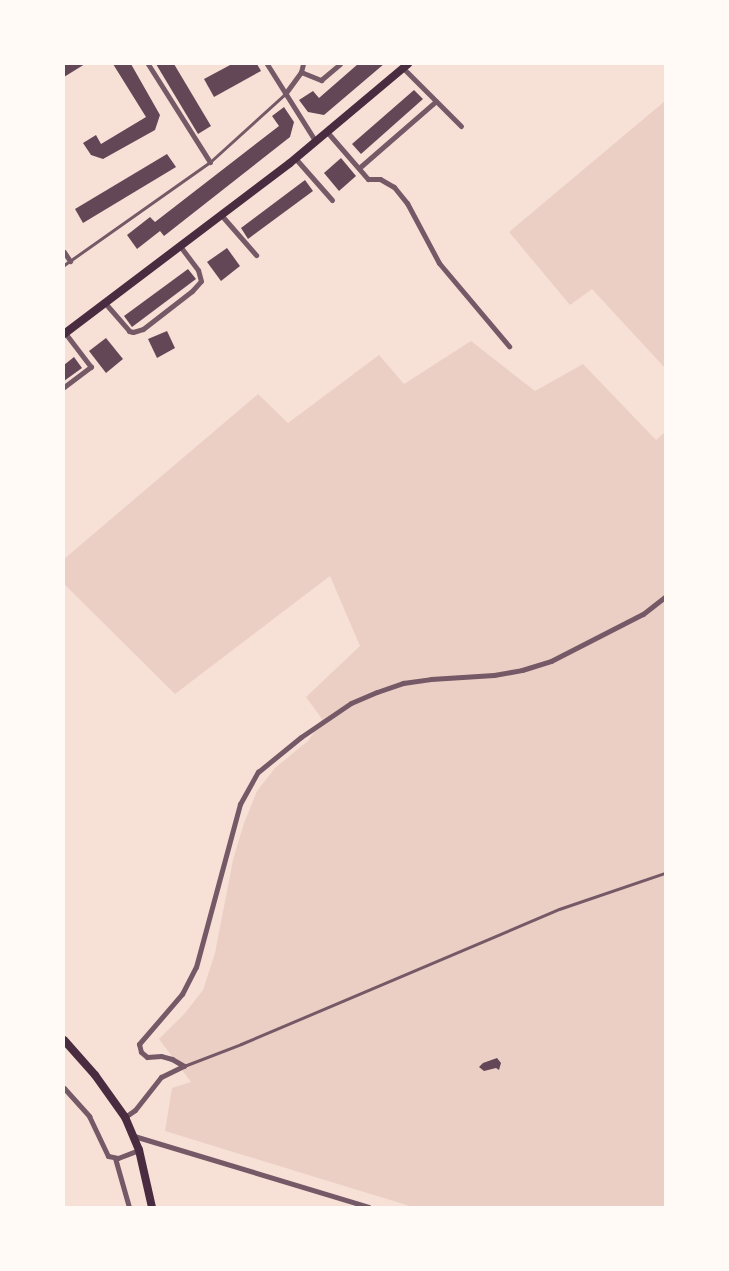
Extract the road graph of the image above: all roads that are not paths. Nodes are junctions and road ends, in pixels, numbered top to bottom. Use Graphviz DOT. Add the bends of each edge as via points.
graph roads {
  1 [pos="148,64"];
  2 [pos="267,64"];
  3 [pos="303,64"];
  4 [pos="340,64"];
  5 [pos="405,66"];
  6 [pos="301,72"];
  7 [pos="285,94"];
  8 [pos="436,101"];
  9 [pos="462,126"];
  10 [pos="328,133"];
  11 [pos="316,142"];
  12 [pos="295,158"];
  13 [pos="210,162"];
  14 [pos="359,168"];
  15 [pos="332,200"];
  16 [pos="222,216"];
  17 [pos="180,246"];
  18 [pos="64,252"];
  19 [pos="256,255"];
  20 [pos="70,261"];
  21 [pos="64,265"];
  22 [pos="104,303"];
  23 [pos="64,333"];
  24 [pos="508,346"];
  25 [pos="64,387"];
  26 [pos="665,597"];
  27 [pos="665,873"];
  28 [pos="64,1040"];
  29 [pos="184,1066"];
  30 [pos="64,1088"];
  31 [pos="125,1117"];
  32 [pos="134,1136"];
  33 [pos="139,1150"];
  34 [pos="115,1158"];
  35 [pos="129,1207"];
  36 [pos="152,1207"];
  37 [pos="369,1207"];
  1 -- 13 [label="street"];
  2 -- 7 [label="street"];
  3 -- 6 [label="street"];
  4 -- 6 [label="street" via="321,80"];
  5 -- 8 [label="street"];
  5 -- 10 [label="main road"];
  6 -- 7 [label="street"];
  7 -- 11 [label="street"];
  7 -- 13 [label="lane"];
  8 -- 9 [label="street"];
  8 -- 14 [label="street"];
  10 -- 11 [label="main road"];
  10 -- 14 [label="street"];
  11 -- 12 [label="main road"];
  12 -- 15 [label="street"];
  12 -- 16 [label="main road"];
  13 -- 20 [label="lane"];
  14 -- 24 [label="street" via="368,179 380,179 394,187 407,203 439,263"];
  16 -- 17 [label="main road"];
  16 -- 19 [label="street"];
  17 -- 22 [label="main road"];
  17 -- 22 [label="street" via="198,270 201,281 150,323 138,331 129,331"];
  18 -- 20 [label="street"];
  20 -- 21 [label="lane"];
  22 -- 23 [label="main road"];
  23 -- 25 [label="street" via="91,366"];
  26 -- 29 [label="street" via="634,619 550,661 494,675 404,683 377,692 351,703 265,765 247,788 240,804 196,967 182,994 139,1044 147,1058 161,1056"];
  27 -- 29 [label="lane" via="550,913"];
  28 -- 31 [label="main road" via="95,1075"];
  29 -- 31 [label="street" via="161,1077 135,1110"];
  30 -- 34 [label="street" via="89,1116 108,1156"];
  31 -- 32 [label="main road"];
  32 -- 33 [label="main road"];
  32 -- 37 [label="street"];
  33 -- 34 [label="street"];
  33 -- 36 [label="main road"];
  34 -- 35 [label="street"];
}
